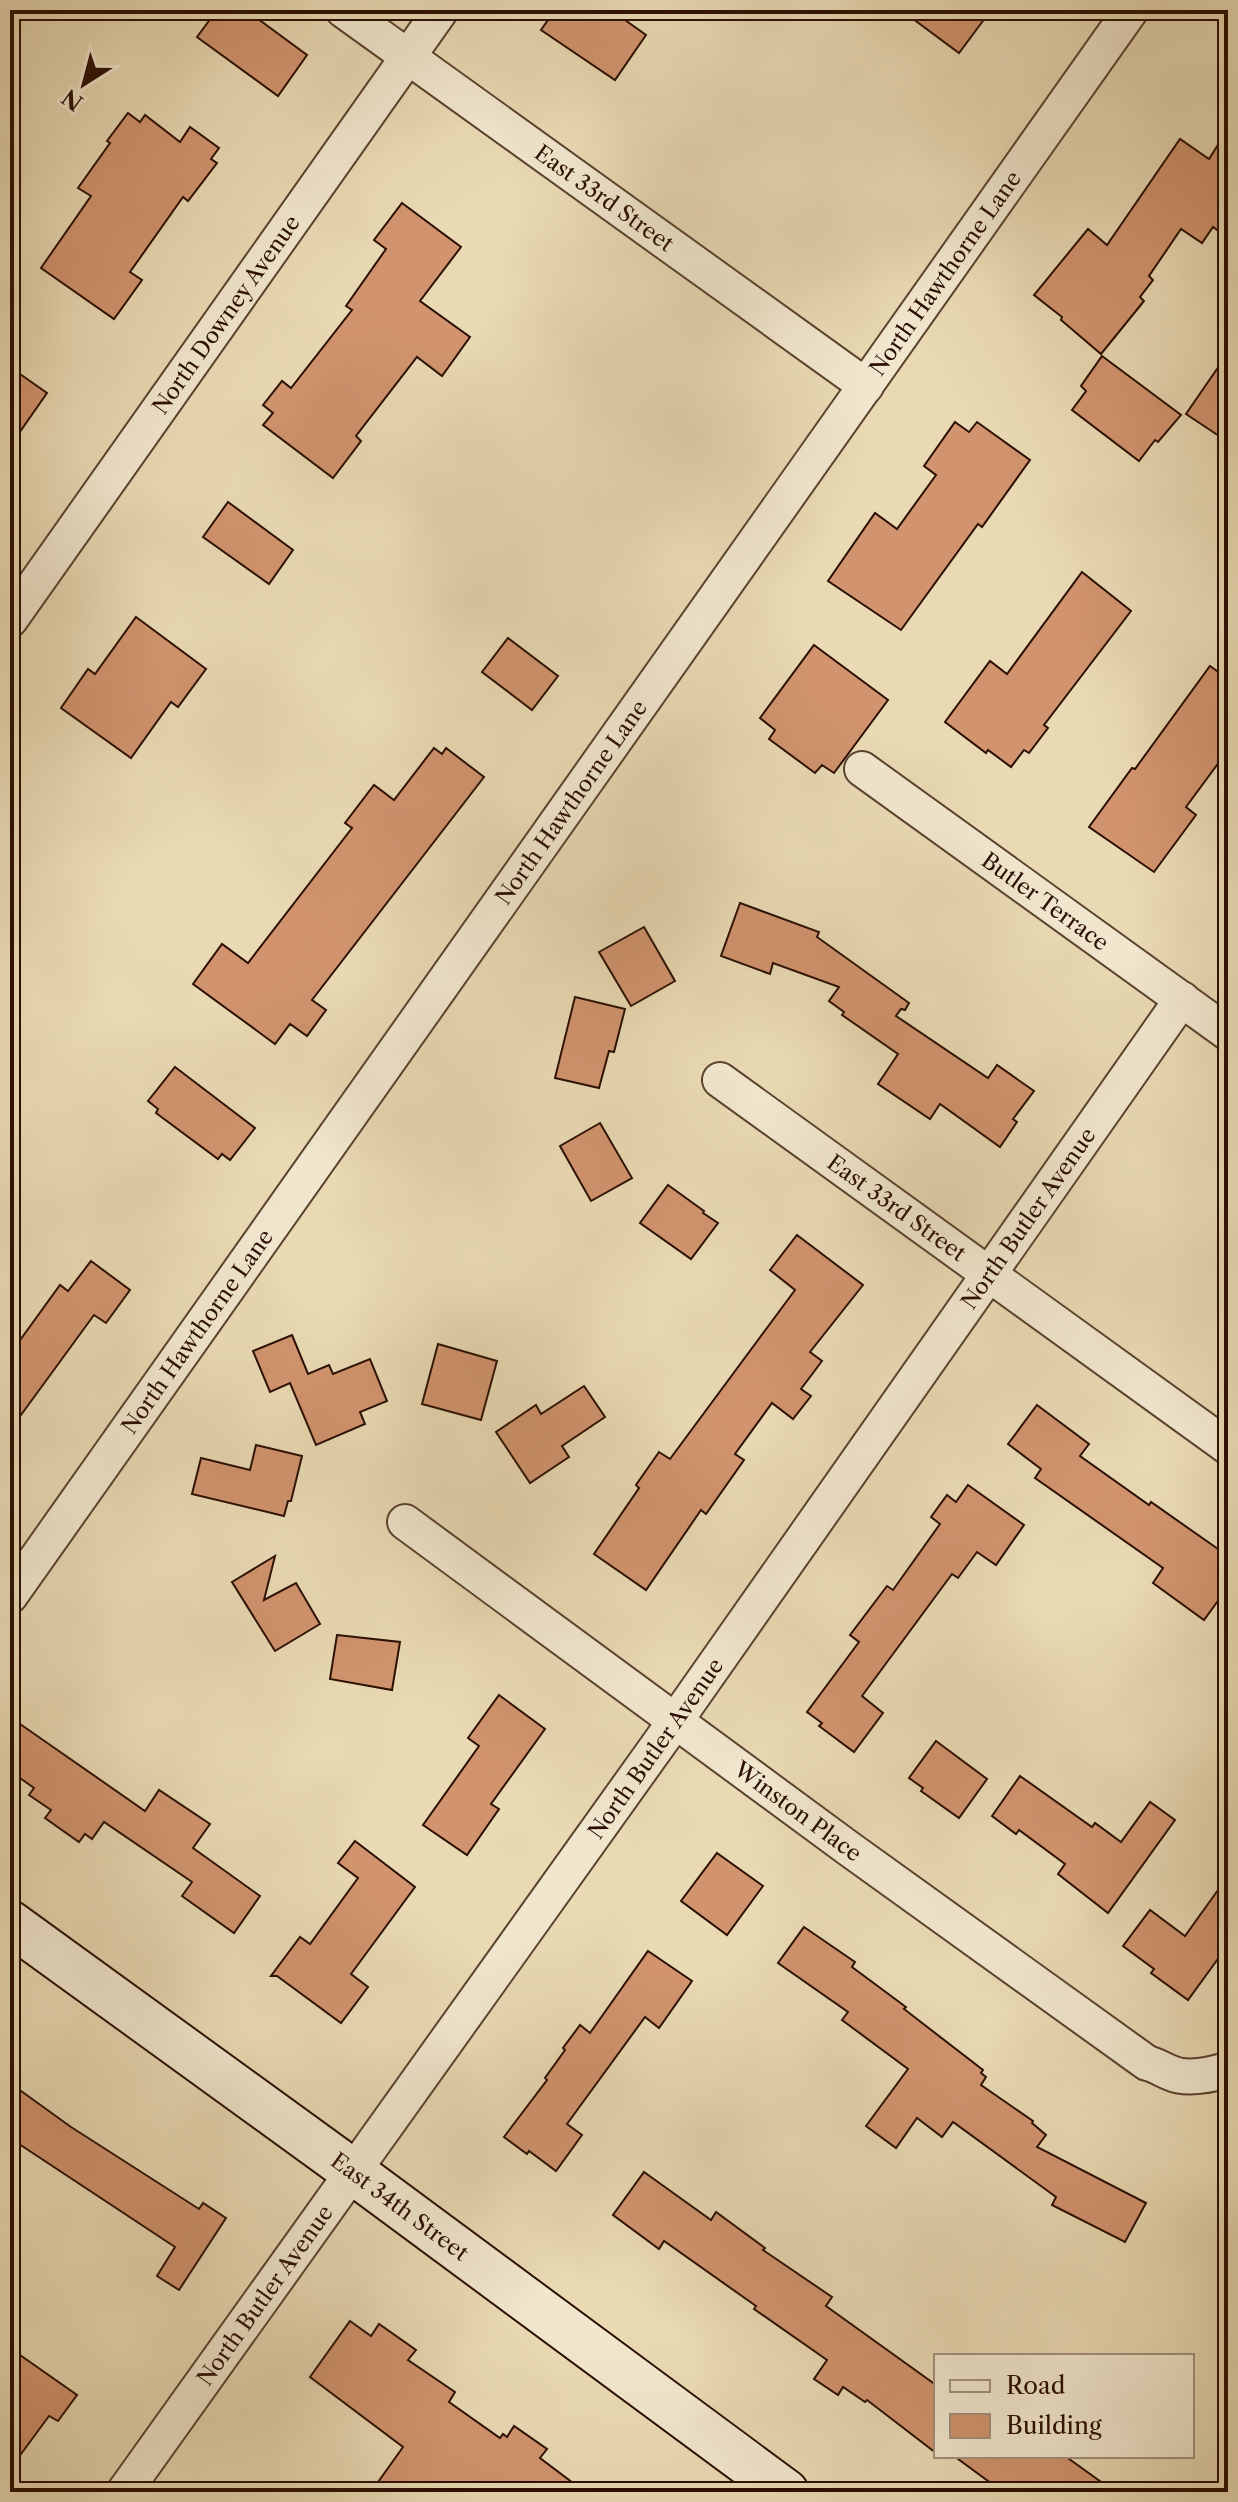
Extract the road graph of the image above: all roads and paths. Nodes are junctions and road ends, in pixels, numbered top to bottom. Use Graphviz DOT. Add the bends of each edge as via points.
graph roads {
  1 [pos="343,10"];
  2 [pos="441,10"];
  3 [pos="1131,10"];
  4 [pos="408,57"];
  5 [pos="866,386"];
  6 [pos="10,620"];
  7 [pos="862,769"];
  8 [pos="1182,999"];
  9 [pos="1228,1033"];
  10 [pos="720,1080"];
  11 [pos="990,1273"];
  12 [pos="1228,1447"];
  13 [pos="405,1522"];
  14 [pos="10,1596"];
  15 [pos="676,1720"];
  16 [pos="10,1923"];
  17 [pos="1215,2072"];
  18 [pos="352,2171"];
  19 [pos="124,2492"];
  20 [pos="786,2492"];
  1 -- 4 [label="street, East 33rd Street"];
  2 -- 4 [label="street, North Downey Avenue"];
  3 -- 5 [label="street, North Hawthorne Lane"];
  4 -- 5 [label="street, East 33rd Street"];
  4 -- 6 [label="street, North Downey Avenue"];
  5 -- 14 [label="street, North Hawthorne Lane"];
  7 -- 8 [label="street, Butler Terrace"];
  8 -- 9 [label="street, Butler Terrace"];
  8 -- 11 [label="street, North Butler Avenue"];
  10 -- 11 [label="street, East 33rd Street"];
  11 -- 12 [label="street, East 33rd Street"];
  11 -- 15 [label="street, North Butler Avenue"];
  13 -- 15 [label="street, Winston Place"];
  15 -- 17 [label="street, Winston Place" via="1147,2063 1170,2073"];
  15 -- 18 [label="street, North Butler Avenue"];
  16 -- 18 [label="main road, East 34th Street"];
  18 -- 19 [label="street, North Butler Avenue"];
  18 -- 20 [label="main road, East 34th Street"];
}
